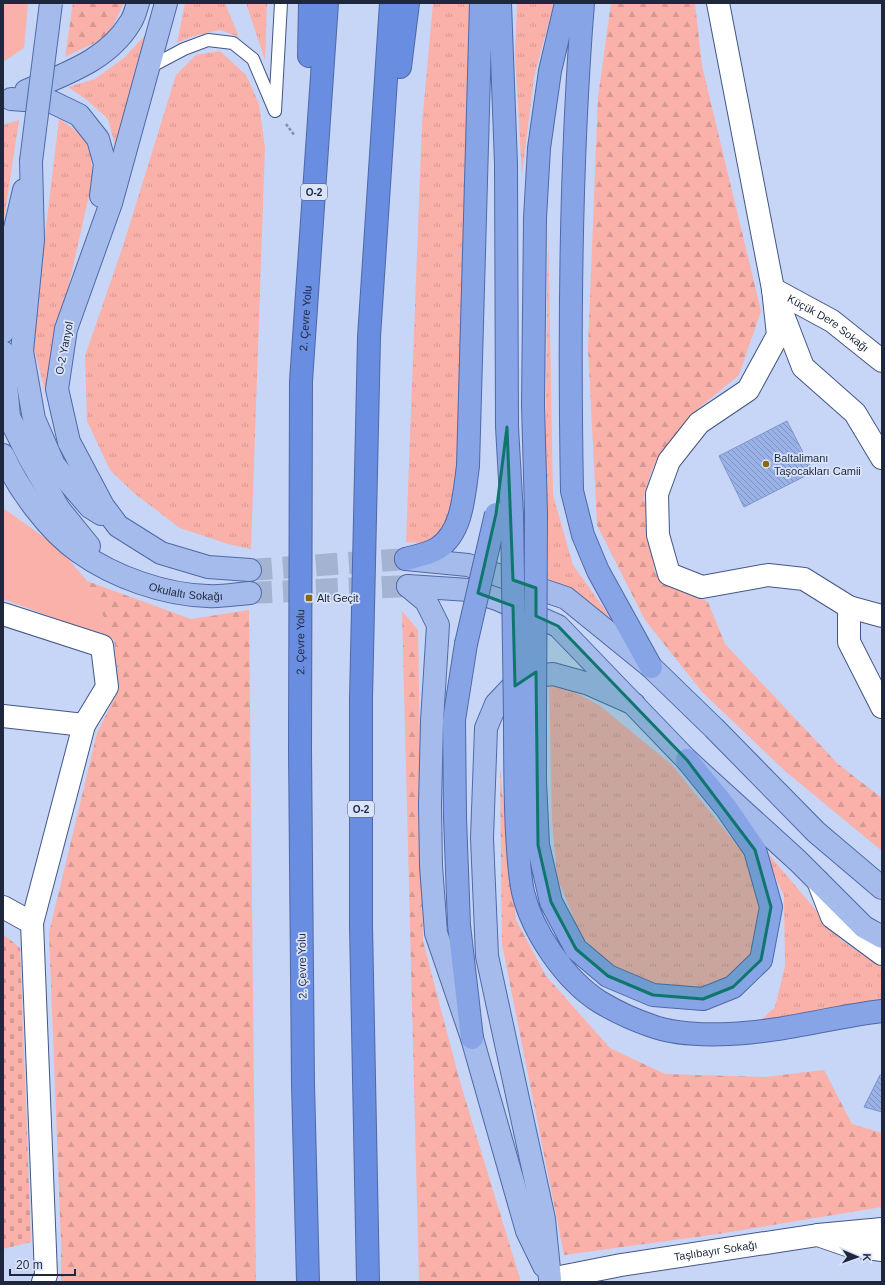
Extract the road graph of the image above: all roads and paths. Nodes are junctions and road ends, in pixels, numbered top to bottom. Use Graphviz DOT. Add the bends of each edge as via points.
graph roads {
  1 [pos="51,3"];
  2 [pos="138,3"];
  3 [pos="166,3"];
  4 [pos="281,3"];
  5 [pos="310,3"];
  6 [pos="327,3"];
  7 [pos="391,3"];
  8 [pos="408,3"];
  9 [pos="482,3"];
  10 [pos="500,3"];
  11 [pos="566,3"];
  12 [pos="584,3"];
  13 [pos="718,3"];
  14 [pos="148,68"];
  15 [pos="7,102"];
  16 [pos="275,111"];
  17 [pos="306,150"];
  18 [pos="31,161"];
  19 [pos="98,239"];
  20 [pos="773,289"];
  21 [pos="3,332"];
  22 [pos="369,337"];
  23 [pos="3,352"];
  24 [pos="882,361"];
  25 [pos="301,381"];
  26 [pos="3,455"];
  27 [pos="882,458"];
  28 [pos="3,486"];
  29 [pos="34,506"];
  30 [pos="504,515"];
  31 [pos="118,526"];
  32 [pos="406,559"];
  33 [pos="250,570"];
  34 [pos="124,578"];
  35 [pos="250,593"];
  36 [pos="849,607"];
  37 [pos="3,614"];
  38 [pos="882,616"];
  39 [pos="651,667"];
  40 [pos="634,704"];
  41 [pos="882,707"];
  42 [pos="3,716"];
  43 [pos="525,718"];
  44 [pos="84,725"];
  45 [pos="687,760"];
  46 [pos="818,881"];
  47 [pos="882,888"];
  48 [pos="3,907"];
  49 [pos="32,923"];
  50 [pos="882,937"];
  51 [pos="882,954"];
  52 [pos="882,1011"];
  53 [pos="472,1038"];
  54 [pos="882,1229"];
  55 [pos="818,1235"];
  56 [pos="882,1250"];
  57 [pos="550,1281"];
  58 [pos="43,1282"];
  59 [pos="308,1282"];
  60 [pos="368,1282"];
  1 -- 18 [label="main road, bridge"];
  2 -- 15 [label="main road" via="131,23 109,50"];
  3 -- 14 [label="main road, O-2 Yanyol"];
  4 -- 16 [label="lane"];
  5 -- 17 [label="highway"];
  6 -- 25 [label="highway, 2. Çevre Yolu / O-2"];
  7 -- 22 [label="highway, O-2"];
  8 -- 22 [label="highway"];
  9 -- 32 [label="highway" via="468,466 460,513 450,539 437,549"];
  10 -- 30 [label="highway" via="506,164 507,427"];
  11 -- 43 [label="highway, bridge" via="550,71 538,155 533,405 536,513"];
  12 -- 39 [label="highway" via="572,194 572,491 583,535 598,571"];
  13 -- 20 [label="street"];
  14 -- 16 [label="lane" via="208,40 233,43 253,59"];
  14 -- 19 [label="main road, O-2 Yanyol" via="111,203"];
  15 -- 19 [label="main road" via="52,102 79,115 98,139 105,164"];
  16 -- 17 [label="path"];
  17 -- 25 [label="highway"];
  18 -- 21 [label="main road" via="13,236"];
  18 -- 31 [label="main road" via="33,240 22,351 34,419 54,465 90,507"];
  19 -- 31 [label="main road, O-2 Yanyol" via="66,329 57,389 69,442 102,506"];
  20 -- 24 [label="street, Küçük Dere Sokağı" via="832,322"];
  20 -- 27 [label="street" via="803,368 855,412"];
  20 -- 36 [label="street" via="778,335 748,390 699,423 669,461 657,494 658,535 669,574 702,587 768,575 804,579"];
  22 -- 60 [label="highway, O-2" via="361,698 361,925"];
  23 -- 34 [label="main road" via="10,417 30,459 59,509 100,557"];
  25 -- 59 [label="highway, 2. Çevre Yolu / O-2" via="300,766"];
  26 -- 29 [label="main road"];
  28 -- 29 [label="main road"];
  29 -- 34 [label="main road" via="79,552"];
  30 -- 43 [label="highway, bridge"];
  30 -- 53 [label="highway, bridge" via="466,644 454,720 459,925"];
  31 -- 33 [label="main road, O-2 Yanyol" via="161,553 208,567"];
  32 -- 39 [label="main road" via="468,565 566,598"];
  34 -- 35 [label="main road, Okulaltı Sokağı" via="163,590 207,596"];
  36 -- 38 [label="street"];
  36 -- 41 [label="street" via="849,642"];
  37 -- 44 [label="street" via="102,646 107,688"];
  39 -- 47 [label="main road" via="816,832"];
  40 -- 45 [label="main road"];
  40 -- 53 [label="main road" via="558,626 496,598 469,590 408,586 426,601 438,625 430,805 436,933"];
  40 -- 57 [label="main road" via="589,684 553,674 528,677 512,687 496,704 486,728 482,838 487,956 544,1219"];
  42 -- 44 [label="street"];
  43 -- 45 [label="highway" via="535,781 538,845 551,902 576,949 608,976 653,995 703,999 733,987 761,960 771,907 755,850 726,808"];
  43 -- 52 [label="highway" via="516,802 518,859 523,892 534,924 551,952 577,984 599,1001 653,1027 706,1034 785,1028"];
  44 -- 49 [label="street"];
  45 -- 46 [label="main road"];
  46 -- 50 [label="main road" via="864,927"];
  46 -- 51 [label="street" via="832,916"];
  48 -- 49 [label="street"];
  49 -- 58 [label="street" via="46,1276"];
  53 -- 57 [label="main road" via="527,1231"];
  54 -- 55 [label="street, Taşlıbayır Sokağı"];
  55 -- 56 [label="street" via="847,1245"];
  55 -- 57 [label="street, Taşlıbayır Sokağı" via="621,1265"];
}
